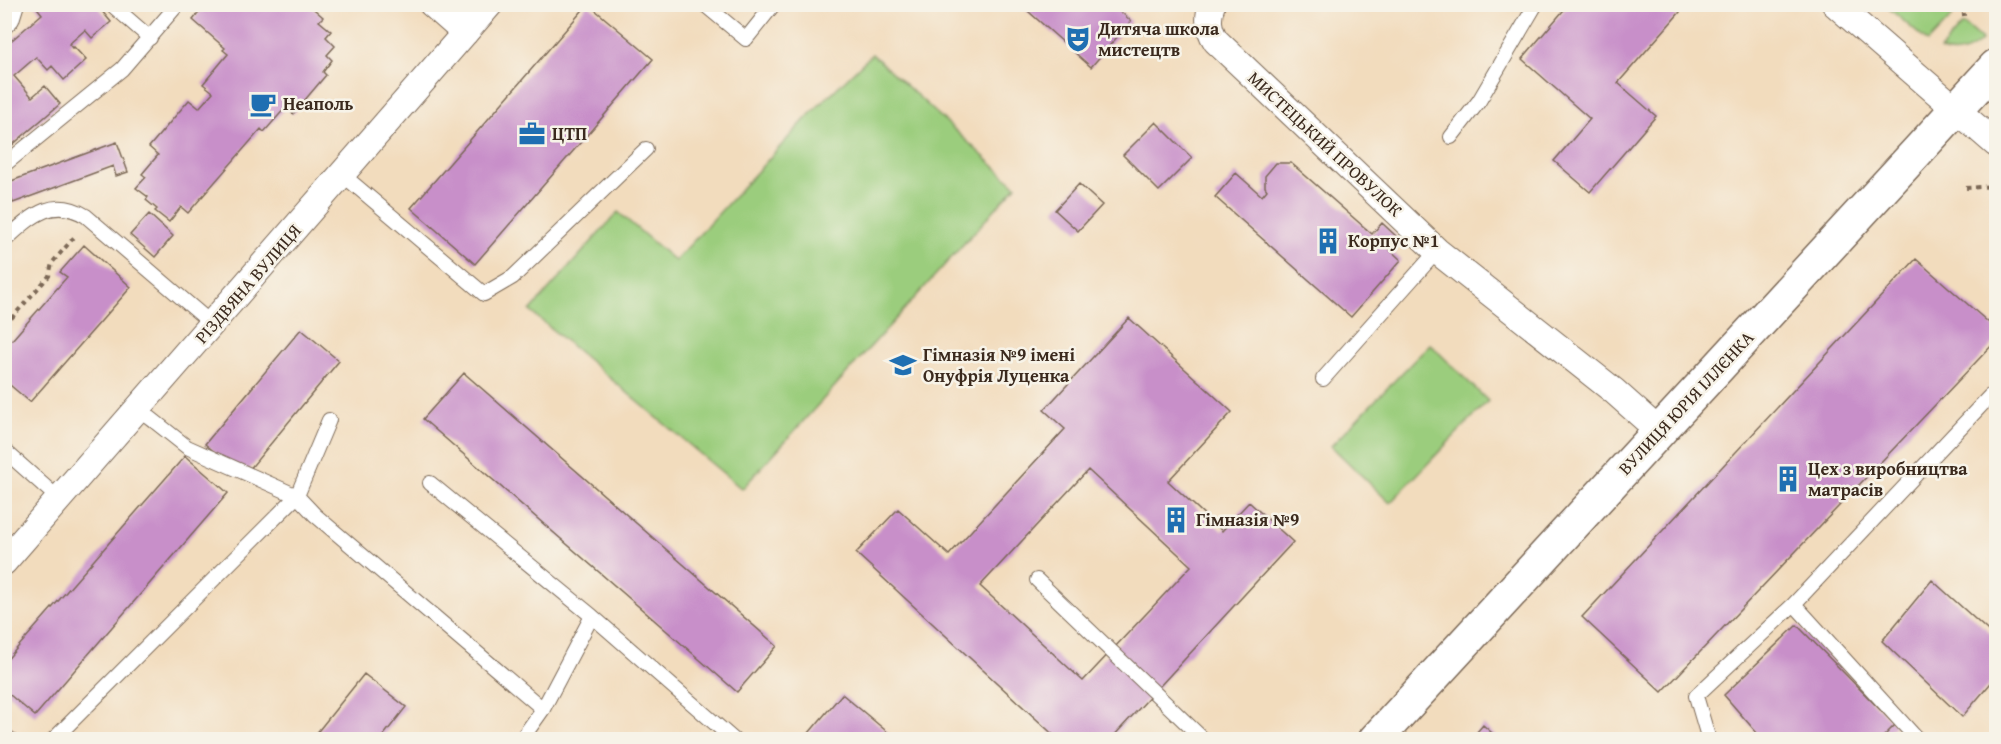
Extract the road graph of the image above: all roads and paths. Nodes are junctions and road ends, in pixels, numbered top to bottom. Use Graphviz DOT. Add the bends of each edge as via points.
graph roads {
  1 [pos="17,4"];
  2 [pos="111,4"];
  3 [pos="178,4"];
  4 [pos="432,4"];
  5 [pos="490,4"];
  6 [pos="704,4"];
  7 [pos="774,4"];
  8 [pos="1212,4"];
  9 [pos="1536,4"];
  10 [pos="1835,4"];
  11 [pos="1963,4"];
  12 [pos="1964,16"];
  13 [pos="4,28"];
  14 [pos="465,33"];
  15 [pos="150,38"];
  16 [pos="1996,66"];
  17 [pos="1956,110"];
  18 [pos="1452,137"];
  19 [pos="1996,144"];
  20 [pos="646,149"];
  21 [pos="4,165"];
  22 [pos="343,175"];
  23 [pos="1996,186"];
  24 [pos="1966,188"];
  25 [pos="89,219"];
  26 [pos="4,241"];
  27 [pos="1437,251"];
  28 [pos="4,323"];
  29 [pos="212,324"];
  30 [pos="1323,379"];
  31 [pos="1990,396"];
  32 [pos="139,409"];
  33 [pos="329,420"];
  34 [pos="1660,432"];
  35 [pos="4,450"];
  36 [pos="430,483"];
  37 [pos="297,496"];
  38 [pos="59,499"];
  39 [pos="4,562"];
  40 [pos="1037,580"];
  41 [pos="1794,604"];
  42 [pos="592,616"];
  43 [pos="543,709"];
  44 [pos="4,735"];
  45 [pos="11,740"];
  46 [pos="53,740"];
  47 [pos="521,740"];
  48 [pos="734,740"];
  49 [pos="1204,740"];
  50 [pos="1375,740"];
  51 [pos="1709,740"];
  52 [pos="1918,740"];
  1 -- 13 [label="lane" via="12,20"];
  2 -- 15 [label="lane"];
  3 -- 15 [label="lane"];
  4 -- 14 [label="street"];
  5 -- 14 [label="street, РІЗДВЯНА ВУЛИЦЯ"];
  6 -- 7 [label="lane" via="746,39"];
  8 -- 27 [label="street, МИСТЕЦЬКИЙ ПРОВУЛОК" via="1209,25 1216,41"];
  9 -- 18 [label="lane" via="1479,101"];
  10 -- 17 [label="street"];
  11 -- 12 [label="path"];
  14 -- 22 [label="street, РІЗДВЯНА ВУЛИЦЯ"];
  15 -- 21 [label="lane" via="107,83"];
  16 -- 17 [label="street, ВУЛИЦЯ ЮРІЯ ІЛЛЄНКА"];
  17 -- 19 [label="street"];
  17 -- 34 [label="street, ВУЛИЦЯ ЮРІЯ ІЛЛЄНКА"];
  20 -- 22 [label="lane" via="513,277 484,294"];
  22 -- 29 [label="street, РІЗДВЯНА ВУЛИЦЯ"];
  23 -- 24 [label="path"];
  25 -- 26 [label="lane" via="74,209 47,209"];
  25 -- 28 [label="path" via="52,263 49,276"];
  25 -- 29 [label="lane"];
  27 -- 30 [label="lane"];
  27 -- 34 [label="street, МИСТЕЦЬКИЙ ПРОВУЛОК"];
  29 -- 32 [label="street, РІЗДВЯНА ВУЛИЦЯ"];
  31 -- 41 [label="lane"];
  32 -- 37 [label="lane" via="186,447"];
  32 -- 38 [label="street, РІЗДВЯНА ВУЛИЦЯ"];
  33 -- 37 [label="lane"];
  34 -- 50 [label="street, ВУЛИЦЯ ЮРІЯ ІЛЛЄНКА"];
  35 -- 38 [label="lane"];
  36 -- 42 [label="lane"];
  37 -- 43 [label="lane"];
  37 -- 46 [label="lane"];
  38 -- 39 [label="street, РІЗДВЯНА ВУЛИЦЯ"];
  40 -- 49 [label="lane"];
  41 -- 51 [label="lane" via="1696,696"];
  41 -- 52 [label="lane"];
  42 -- 43 [label="lane"];
  42 -- 48 [label="lane"];
  43 -- 47 [label="lane"];
  44 -- 45 [label="lane"];
}
